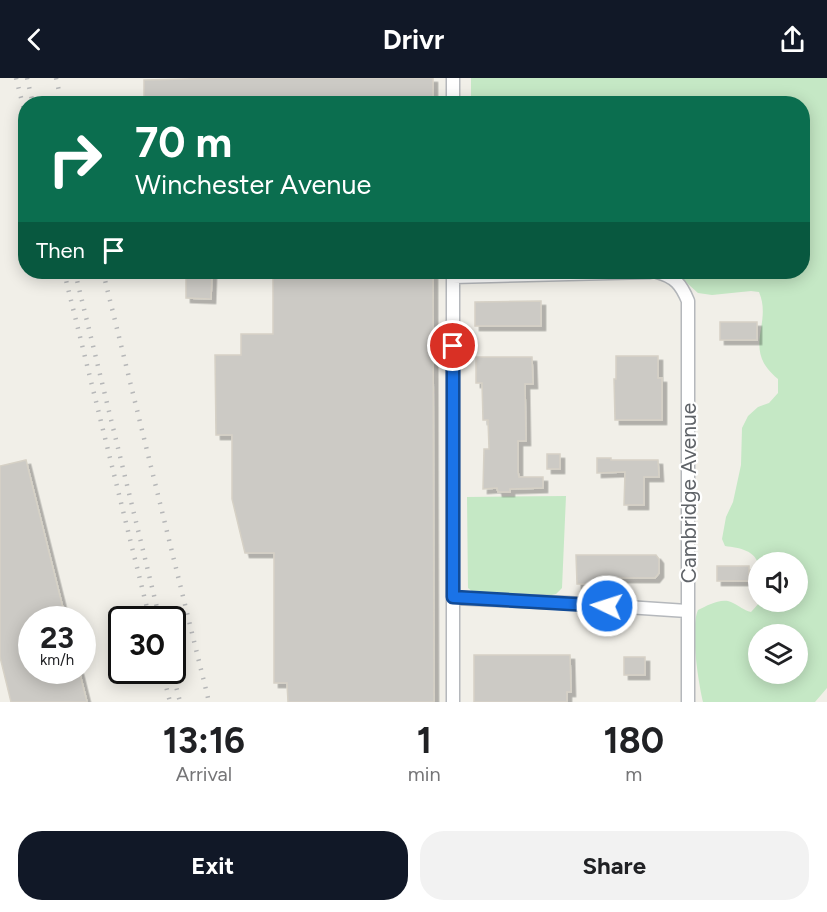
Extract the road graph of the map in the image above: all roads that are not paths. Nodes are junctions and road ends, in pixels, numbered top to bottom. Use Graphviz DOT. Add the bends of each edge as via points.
graph roads {
  1 [pos="453,78"];
  2 [pos="453,96"];
  3 [pos="453,279"];
  4 [pos="674,279"];
  5 [pos="453,597"];
  6 [pos="687,611"];
  7 [pos="453,702"];
  8 [pos="688,702"];
  1 -- 2 [label="street"];
  3 -- 5 [label="street"];
  4 -- 6 [label="street, Cambridge Avenue" via="688,301"];
  5 -- 6 [label="street"];
  5 -- 7 [label="street"];
  6 -- 8 [label="street, Cambridge Avenue"];
}
